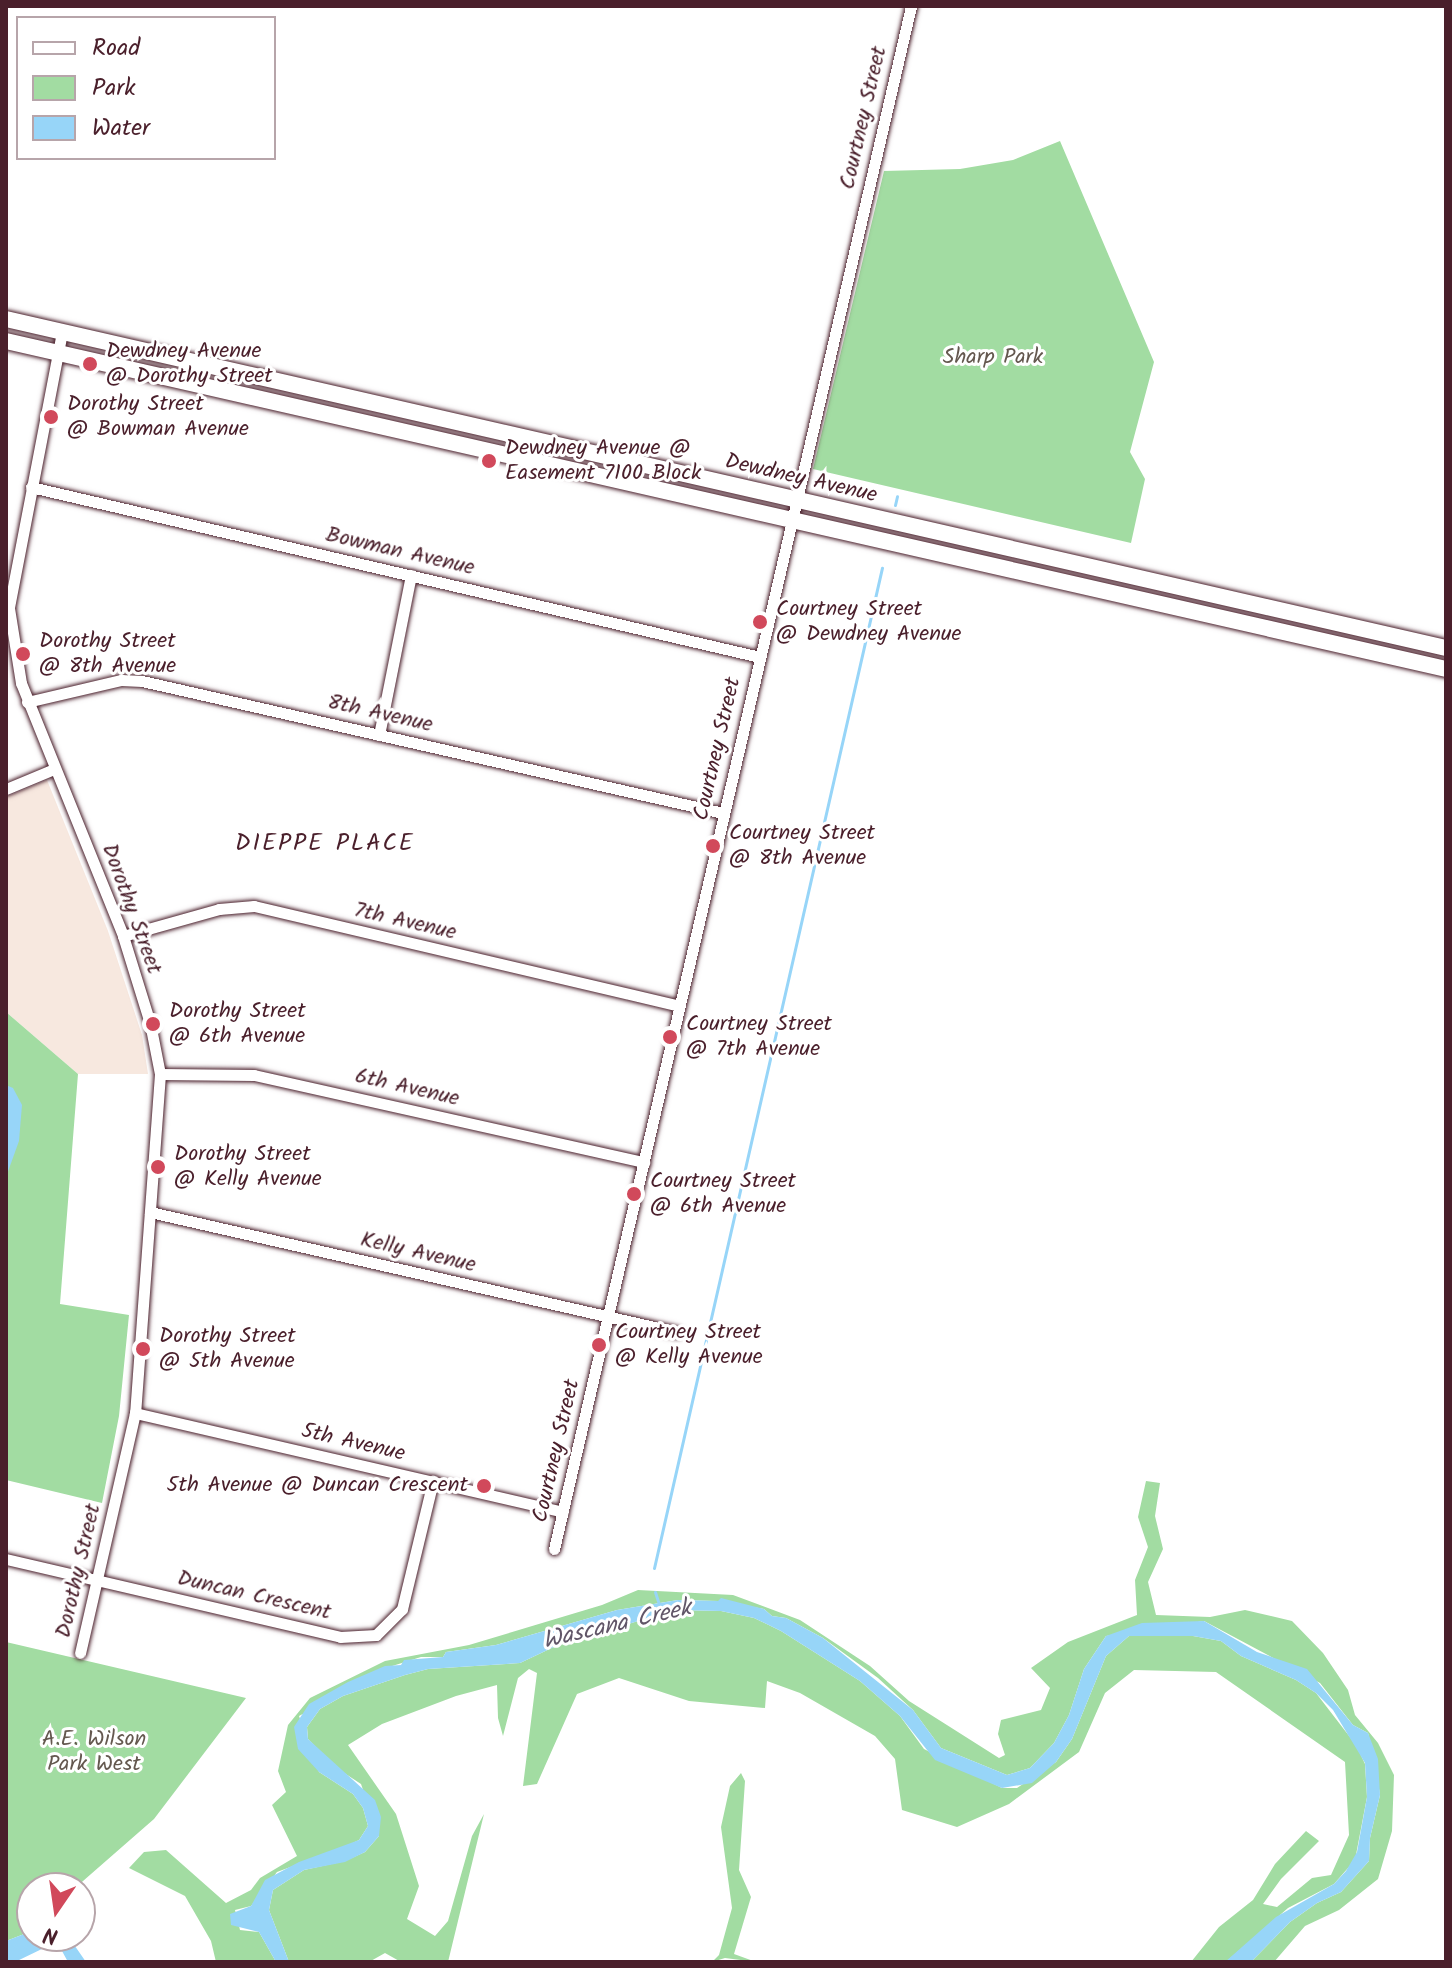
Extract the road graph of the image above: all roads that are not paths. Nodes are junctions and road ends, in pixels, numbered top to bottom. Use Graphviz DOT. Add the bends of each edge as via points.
graph roads {
  1 [pos="911,6"];
  2 [pos="6,319"];
  3 [pos="62,332"];
  4 [pos="6,341"];
  5 [pos="56,353"];
  6 [pos="31,487"];
  7 [pos="796,501"];
  8 [pos="792,521"];
  9 [pos="411,575"];
  10 [pos="8,608"];
  11 [pos="1446,648"];
  12 [pos="760,657"];
  13 [pos="1446,669"];
  14 [pos="27,702"];
  15 [pos="379,735"];
  16 [pos="54,769"];
  17 [pos="6,789"];
  18 [pos="723,813"];
  19 [pos="123,936"];
  20 [pos="679,1006"];
  21 [pos="160,1074"];
  22 [pos="644,1162"];
  23 [pos="150,1212"];
  24 [pos="608,1316"];
  25 [pos="676,1332"];
  26 [pos="135,1413"];
  27 [pos="433,1481"];
  28 [pos="563,1512"];
  29 [pos="554,1549"];
  30 [pos="6,1559"];
  31 [pos="97,1581"];
  32 [pos="80,1653"];
  1 -- 7 [label="street, Courtney Street"];
  2 -- 3 [label="main road, Dewdney Avenue"];
  3 -- 5 [label="street, Dorothy Street"];
  3 -- 7 [label="main road, Dewdney Avenue"];
  4 -- 5 [label="main road, Dewdney Avenue"];
  5 -- 6 [label="street, Dorothy Street"];
  5 -- 8 [label="main road, Dewdney Avenue"];
  6 -- 9 [label="street, Bowman Avenue"];
  6 -- 10 [label="street, Dorothy Street"];
  7 -- 8 [label="street, Courtney Street"];
  7 -- 11 [label="main road, Dewdney Avenue"];
  8 -- 12 [label="street, Courtney Street"];
  8 -- 13 [label="main road, Dewdney Avenue"];
  9 -- 12 [label="street, Bowman Avenue"];
  9 -- 15 [label="street"];
  10 -- 14 [label="street, Dorothy Street"];
  12 -- 18 [label="street, Courtney Street"];
  14 -- 15 [label="street, 8th Avenue" via="121,680 142,681"];
  14 -- 16 [label="street, Dorothy Street"];
  15 -- 18 [label="street, 8th Avenue"];
  16 -- 17 [label="street"];
  16 -- 19 [label="street, Dorothy Street"];
  18 -- 20 [label="street, Courtney Street"];
  19 -- 20 [label="street, 7th Avenue" via="219,909 254,906"];
  19 -- 21 [label="street, Dorothy Street"];
  20 -- 22 [label="street, Courtney Street"];
  21 -- 22 [label="street, 6th Avenue" via="254,1075"];
  21 -- 23 [label="street, Dorothy Street"];
  22 -- 24 [label="street, Courtney Street"];
  23 -- 24 [label="street, Kelly Avenue"];
  23 -- 26 [label="street, Dorothy Street"];
  24 -- 25 [label="street, Kelly Avenue"];
  24 -- 28 [label="street, Courtney Street"];
  26 -- 27 [label="street, 5th Avenue"];
  26 -- 31 [label="street, Dorothy Street"];
  27 -- 28 [label="street, 5th Avenue"];
  27 -- 31 [label="street, Duncan Crescent" via="402,1609 376,1635 340,1637"];
  28 -- 29 [label="street, Courtney Street"];
  30 -- 31 [label="street, Duncan Crescent"];
  31 -- 32 [label="street, Dorothy Street"];
}
